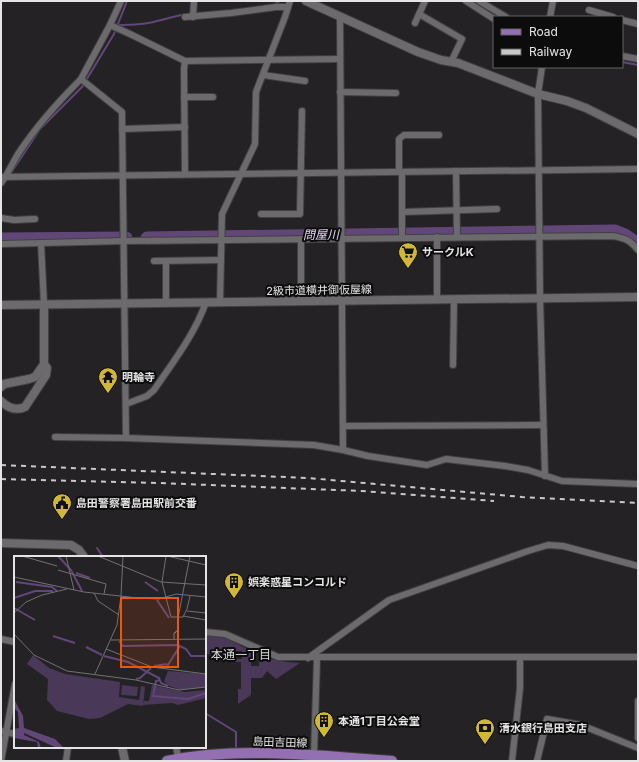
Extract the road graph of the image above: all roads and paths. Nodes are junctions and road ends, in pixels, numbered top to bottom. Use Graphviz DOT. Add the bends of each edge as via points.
graph roads {
  1 [pos="121,1"];
  2 [pos="194,1"];
  3 [pos="306,1"];
  4 [pos="425,1"];
  5 [pos="466,1"];
  6 [pos="479,1"];
  7 [pos="553,1"];
  8 [pos="289,4"];
  9 [pos="589,10"];
  10 [pos="420,14"];
  11 [pos="504,16"];
  12 [pos="550,16"];
  13 [pos="610,16"];
  14 [pos="185,17"];
  15 [pos="193,17"];
  16 [pos="340,17"];
  17 [pos="493,18"];
  18 [pos="623,20"];
  19 [pos="415,23"];
  20 [pos="638,24"];
  21 [pos="110,25"];
  22 [pos="623,56"];
  23 [pos="340,58"];
  24 [pos="269,59"];
  25 [pos="638,59"];
  26 [pos="185,61"];
  27 [pos="451,62"];
  28 [pos="542,68"];
  29 [pos="263,75"];
  30 [pos="81,79"];
  31 [pos="305,81"];
  32 [pos="340,92"];
  33 [pos="396,93"];
  34 [pos="538,94"];
  35 [pos="184,97"];
  36 [pos="213,97"];
  37 [pos="302,111"];
  38 [pos="184,126"];
  39 [pos="122,129"];
  40 [pos="439,134"];
  41 [pos="638,134"];
  42 [pos="638,169"];
  43 [pos="540,170"];
  44 [pos="456,171"];
  45 [pos="400,172"];
  46 [pos="301,173"];
  47 [pos="341,173"];
  48 [pos="185,174"];
  49 [pos="240,174"];
  50 [pos="123,175"];
  51 [pos="3,177"];
  52 [pos="1,183"];
  53 [pos="497,209"];
  54 [pos="457,211"];
  55 [pos="402,212"];
  56 [pos="261,214"];
  57 [pos="1,218"];
  58 [pos="35,219"];
  59 [pos="540,236"];
  60 [pos="437,237"];
  61 [pos="457,237"];
  62 [pos="341,238"];
  63 [pos="402,238"];
  64 [pos="301,239"];
  65 [pos="221,240"];
  66 [pos="124,241"];
  67 [pos="41,243"];
  68 [pos="1,244"];
  69 [pos="638,250"];
  70 [pos="221,260"];
  71 [pos="154,261"];
  72 [pos="166,261"];
  73 [pos="638,297"];
  74 [pos="540,298"];
  75 [pos="437,299"];
  76 [pos="454,299"];
  77 [pos="342,300"];
  78 [pos="301,301"];
  79 [pos="166,302"];
  80 [pos="206,302"];
  81 [pos="220,302"];
  82 [pos="125,303"];
  83 [pos="44,304"];
  84 [pos="1,305"];
  85 [pos="44,364"];
  86 [pos="453,365"];
  87 [pos="1,387"];
  88 [pos="1,401"];
  89 [pos="126,404"];
  90 [pos="543,425"];
  91 [pos="344,426"];
  92 [pos="55,437"];
  93 [pos="126,438"];
  94 [pos="343,450"];
  95 [pos="545,476"];
  96 [pos="638,484"];
  97 [pos="1,543"];
  98 [pos="83,556"];
  99 [pos="638,566"];
  100 [pos="206,632"];
  101 [pos="1,639"];
  102 [pos="14,642"];
  103 [pos="520,657"];
  104 [pos="638,657"];
  105 [pos="308,658"];
  106 [pos="317,658"];
  107 [pos="14,688"];
  108 [pos="638,701"];
  109 [pos="4,732"];
  110 [pos="14,734"];
  111 [pos="638,738"];
  112 [pos="68,748"];
  113 [pos="122,748"];
  114 [pos="176,748"];
  115 [pos="638,748"];
  116 [pos="314,755"];
  117 [pos="287,758"];
  118 [pos="178,760"];
  119 [pos="1,761"];
  120 [pos="66,761"];
  121 [pos="125,761"];
  122 [pos="167,761"];
  123 [pos="392,761"];
  124 [pos="512,761"];
  125 [pos="537,761"];
  1 -- 21 [label="street"];
  2 -- 15 [label="street"];
  3 -- 16 [label="street"];
  4 -- 10 [label="street"];
  5 -- 17 [label="street"];
  6 -- 11 [label="street"];
  7 -- 12 [label="street"];
  8 -- 15 [label="street"];
  8 -- 24 [label="street"];
  9 -- 13 [label="street"];
  10 -- 19 [label="street"];
  10 -- 27 [label="street" via="462,39"];
  14 -- 15 [label="street"];
  16 -- 23 [label="street"];
  16 -- 27 [label="street" via="418,52"];
  18 -- 20 [label="street"];
  21 -- 26 [label="street"];
  21 -- 30 [label="street"];
  22 -- 25 [label="street"];
  23 -- 24 [label="street"];
  23 -- 32 [label="street"];
  24 -- 26 [label="street"];
  24 -- 29 [label="street"];
  26 -- 35 [label="street"];
  27 -- 34 [label="street"];
  28 -- 34 [label="street"];
  29 -- 31 [label="street"];
  29 -- 49 [label="street" via="256,92 255,144"];
  30 -- 39 [label="street" via="122,112"];
  30 -- 51 [label="street" via="37,126"];
  32 -- 33 [label="street"];
  32 -- 47 [label="street"];
  34 -- 41 [label="street" via="586,108"];
  34 -- 43 [label="street"];
  35 -- 36 [label="street"];
  35 -- 38 [label="street"];
  37 -- 46 [label="street"];
  38 -- 39 [label="street"];
  38 -- 48 [label="street"];
  39 -- 50 [label="street"];
  40 -- 45 [label="street" via="404,135 399,139"];
  42 -- 43 [label="street"];
  43 -- 44 [label="street"];
  43 -- 59 [label="street"];
  44 -- 45 [label="street"];
  44 -- 54 [label="street"];
  45 -- 47 [label="street"];
  45 -- 55 [label="street"];
  46 -- 47 [label="street"];
  46 -- 49 [label="street"];
  46 -- 56 [label="street" via="300,214"];
  47 -- 62 [label="street"];
  48 -- 49 [label="street"];
  48 -- 50 [label="street"];
  49 -- 65 [label="street" via="222,214"];
  50 -- 51 [label="street"];
  50 -- 66 [label="street"];
  51 -- 52 [label="street"];
  53 -- 54 [label="street"];
  54 -- 55 [label="street"];
  54 -- 61 [label="street"];
  55 -- 63 [label="street"];
  57 -- 58 [label="street"];
  59 -- 61 [label="street"];
  59 -- 69 [label="street" via="613,236 631,242"];
  59 -- 74 [label="street"];
  60 -- 61 [label="street"];
  60 -- 63 [label="street"];
  60 -- 75 [label="street"];
  62 -- 63 [label="street"];
  62 -- 64 [label="street"];
  62 -- 77 [label="street"];
  64 -- 65 [label="street"];
  64 -- 78 [label="street"];
  65 -- 66 [label="street"];
  65 -- 70 [label="street"];
  66 -- 67 [label="street"];
  66 -- 82 [label="street"];
  67 -- 68 [label="street"];
  67 -- 83 [label="street"];
  70 -- 72 [label="street"];
  70 -- 81 [label="street"];
  71 -- 72 [label="street"];
  72 -- 79 [label="street"];
  73 -- 74 [label="street, 2級市道横井御仮屋線"];
  74 -- 76 [label="street, 2級市道横井御仮屋線"];
  74 -- 90 [label="street"];
  75 -- 76 [label="street, 2級市道横井御仮屋線"];
  75 -- 77 [label="street, 2級市道横井御仮屋線"];
  76 -- 86 [label="street"];
  77 -- 78 [label="street, 2級市道横井御仮屋線"];
  77 -- 91 [label="street"];
  78 -- 81 [label="street, 2級市道横井御仮屋線"];
  79 -- 80 [label="street, 2級市道横井御仮屋線"];
  79 -- 82 [label="street, 2級市道横井御仮屋線"];
  80 -- 81 [label="street, 2級市道横井御仮屋線"];
  80 -- 89 [label="street" via="192,334 154,390 147,396"];
  82 -- 83 [label="street, 2級市道横井御仮屋線"];
  82 -- 89 [label="street"];
  83 -- 84 [label="street, 2級市道横井御仮屋線"];
  83 -- 85 [label="street"];
  85 -- 87 [label="street" via="35,377 4,384"];
  85 -- 88 [label="street" via="47,368 46,375 25,407 13,409"];
  89 -- 93 [label="street"];
  90 -- 91 [label="street"];
  90 -- 95 [label="street"];
  91 -- 94 [label="street"];
  92 -- 93 [label="street"];
  93 -- 94 [label="street" via="314,445"];
  94 -- 95 [label="street" via="427,464 446,459 505,466"];
  95 -- 96 [label="street" via="562,481"];
  97 -- 98 [label="street" via="71,545"];
  99 -- 105 [label="street" via="563,546 548,545 389,600"];
  100 -- 105 [label="street" via="225,634 278,657"];
  101 -- 102 [label="street"];
  103 -- 104 [label="street"];
  103 -- 106 [label="street"];
  103 -- 124 [label="street" via="520,688"];
  105 -- 106 [label="street"];
  106 -- 116 [label="street"];
  107 -- 109 [label="street"];
  108 -- 111 [label="street"];
  109 -- 110 [label="street"];
  109 -- 119 [label="street"];
  112 -- 120 [label="street"];
  113 -- 121 [label="street"];
  114 -- 118 [label="street"];
  115 -- 125 [label="street" via="581,725 547,719"];
  116 -- 117 [label="main road, 島田吉田線"];
  116 -- 123 [label="main road, 島田吉田線"];
  117 -- 118 [label="main road, 島田吉田線" via="251,753 219,754"];
  118 -- 122 [label="main road, 島田吉田線"];
}
